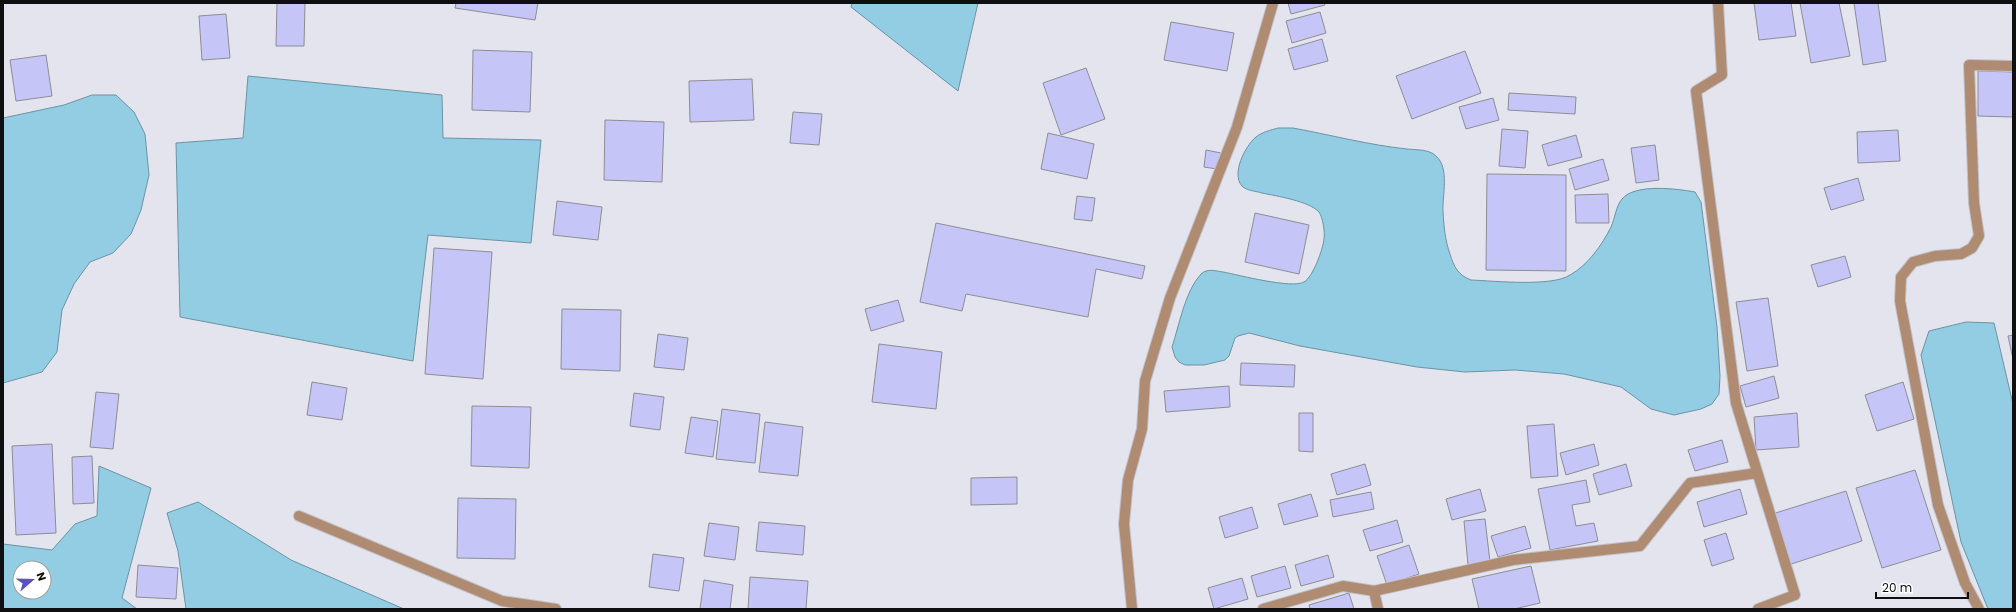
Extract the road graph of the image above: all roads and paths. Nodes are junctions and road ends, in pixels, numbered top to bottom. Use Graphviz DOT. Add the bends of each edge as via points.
graph roads {
  1 [pos="1273,3"];
  2 [pos="1718,3"];
  3 [pos="2013,66"];
  4 [pos="1757,472"];
  5 [pos="299,516"];
  6 [pos="1374,591"];
  7 [pos="556,609"];
  8 [pos="1132,609"];
  9 [pos="1263,609"];
  10 [pos="1378,609"];
  11 [pos="1758,609"];
  12 [pos="1979,609"];
  1 -- 8 [label="street" via="1237,127 1170,298 1145,381 1142,429 1128,480 1124,524"];
  2 -- 4 [label="street" via="1722,75 1696,91 1736,403"];
  3 -- 12 [label="street" via="1969,65 1974,203 1980,236 1972,248 1961,254 1934,256 1913,262 1901,277 1900,301 1938,506 1965,583"];
  4 -- 6 [label="street" via="1690,484 1640,546 1513,560"];
  4 -- 11 [label="street" via="1795,595"];
  5 -- 7 [label="street" via="502,601"];
  6 -- 9 [label="street" via="1343,586"];
  6 -- 10 [label="street"];
}
